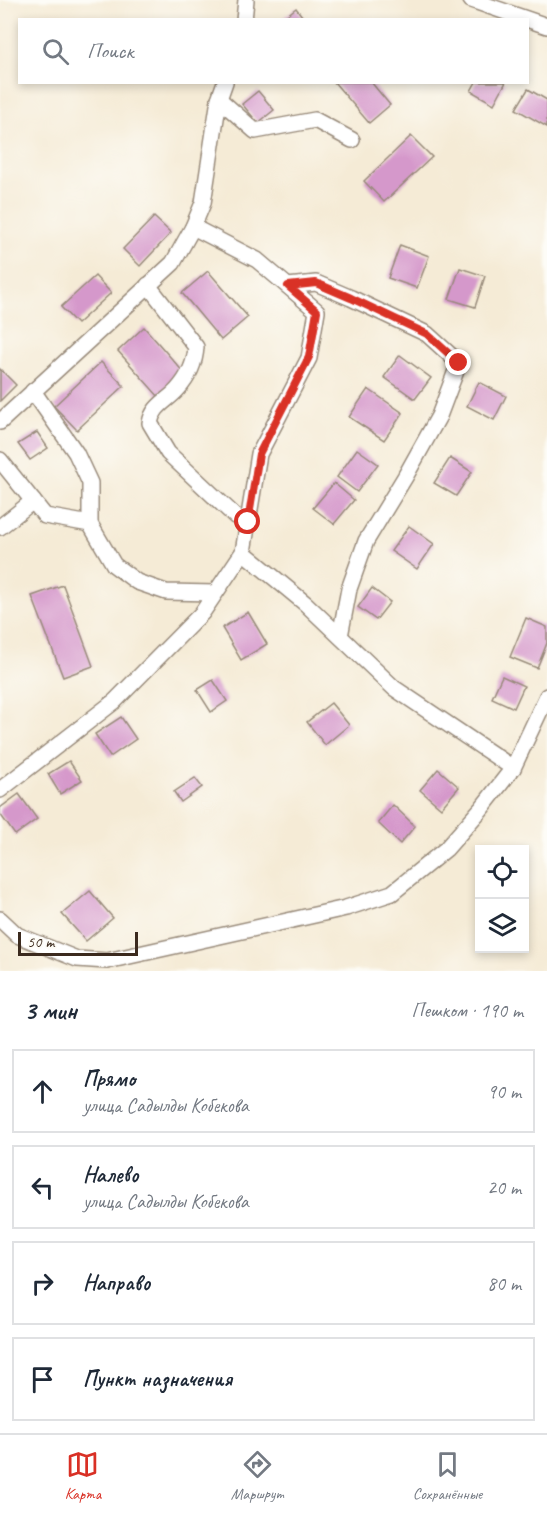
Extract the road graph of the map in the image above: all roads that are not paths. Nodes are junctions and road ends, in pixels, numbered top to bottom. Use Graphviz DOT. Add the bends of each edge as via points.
graph roads {
  1 [pos="246,0"];
  2 [pos="471,0"];
  3 [pos="244,18"];
  4 [pos="524,18"];
  5 [pos="529,20"];
  6 [pos="547,26"];
  7 [pos="224,84"];
  8 [pos="219,99"];
  9 [pos="352,140"];
  10 [pos="193,227"];
  11 [pos="148,285"];
  12 [pos="288,286"];
  13 [pos="33,391"];
  14 [pos="0,422"];
  15 [pos="0,460"];
  16 [pos="33,501"];
  17 [pos="248,522"];
  18 [pos="90,524"];
  19 [pos="0,527"];
  20 [pos="243,552"];
  21 [pos="215,593"];
  22 [pos="340,636"];
  23 [pos="547,696"];
  24 [pos="513,768"];
  25 [pos="0,790"];
  26 [pos="0,919"];
  1 -- 3 [label="street"];
  2 -- 4 [label="street"];
  5 -- 6 [label="street"];
  7 -- 8 [label="street"];
  8 -- 9 [label="street" via="255,131 315,120"];
  8 -- 10 [label="street" via="203,203"];
  10 -- 11 [label="street" via="173,263"];
  10 -- 12 [label="street" via="257,260"];
  11 -- 13 [label="street"];
  11 -- 17 [label="street" via="196,347 195,363 178,390 152,411 150,423 168,453 235,516"];
  12 -- 17 [label="street" via="317,311 309,357 259,454"];
  12 -- 22 [label="street" via="316,283 351,298 427,334 459,363 439,416 366,542 349,589"];
  13 -- 14 [label="street"];
  13 -- 18 [label="street" via="76,453 90,483"];
  15 -- 16 [label="street"];
  16 -- 18 [label="street" via="45,516"];
  16 -- 19 [label="street"];
  17 -- 20 [label="street"];
  18 -- 21 [label="street" via="114,565 137,582 166,592"];
  20 -- 21 [label="street"];
  20 -- 22 [label="street"];
  21 -- 25 [label="street" via="202,613 115,701"];
  22 -- 24 [label="street" via="394,688"];
  23 -- 24 [label="street"];
  24 -- 26 [label="street" via="446,849 392,893 334,910 107,961 76,959 17,936"];
}
